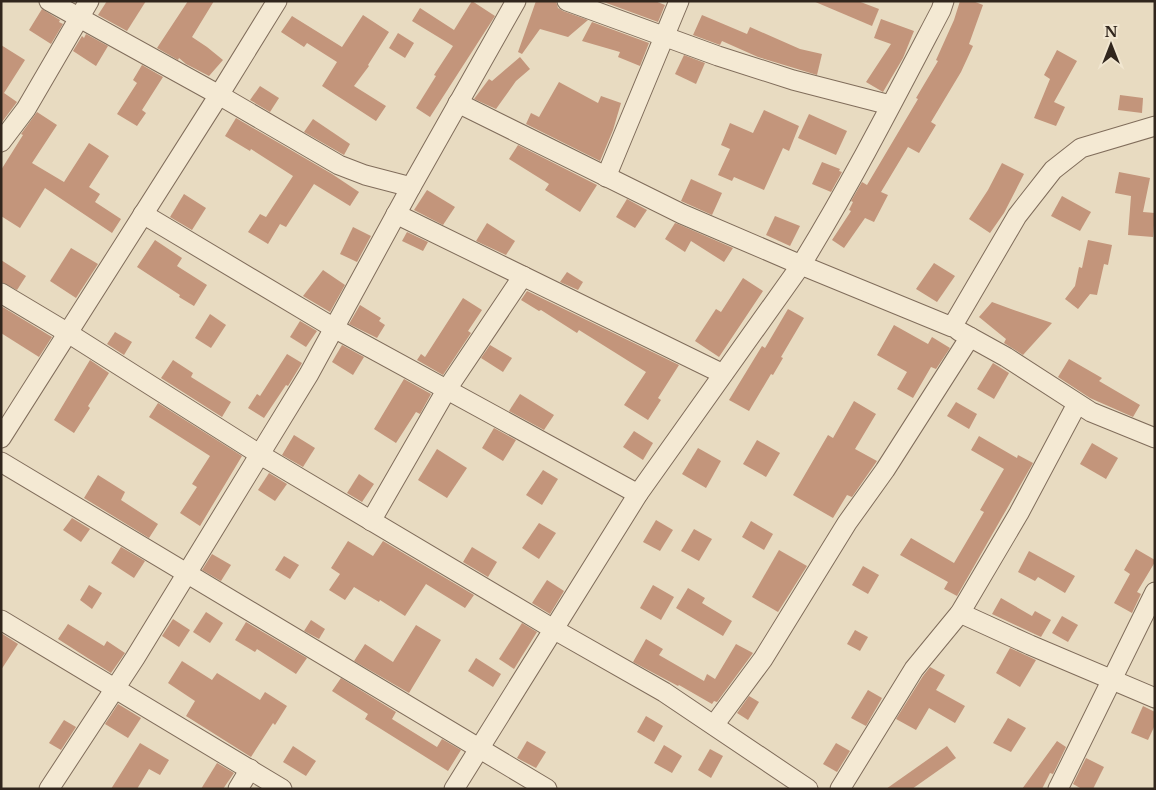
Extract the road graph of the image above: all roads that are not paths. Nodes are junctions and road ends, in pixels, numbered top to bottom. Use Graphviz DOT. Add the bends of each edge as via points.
graph roads {
  1 [pos="50,1"];
  2 [pos="277,1"];
  3 [pos="516,1"];
  4 [pos="567,1"];
  5 [pos="679,1"];
  6 [pos="944,1"];
  7 [pos="85,9"];
  8 [pos="665,37"];
  9 [pos="219,95"];
  10 [pos="458,103"];
  11 [pos="890,105"];
  12 [pos="1155,126"];
  13 [pos="2,139"];
  14 [pos="606,177"];
  15 [pos="411,187"];
  16 [pos="143,214"];
  17 [pos="396,214"];
  18 [pos="800,265"];
  19 [pos="523,276"];
  20 [pos="1,293"];
  21 [pos="952,327"];
  22 [pos="334,328"];
  23 [pos="68,333"];
  24 [pos="970,337"];
  25 [pos="724,374"];
  26 [pos="447,389"];
  27 [pos="1077,404"];
  28 [pos="1,438"];
  29 [pos="1155,438"];
  30 [pos="259,454"];
  31 [pos="1,462"];
  32 [pos="638,494"];
  33 [pos="371,521"];
  34 [pos="187,573"];
  35 [pos="1155,592"];
  36 [pos="960,613"];
  37 [pos="1,620"];
  38 [pos="555,630"];
  39 [pos="1112,681"];
  40 [pos="116,687"];
  41 [pos="1155,698"];
  42 [pos="714,725"];
  43 [pos="480,748"];
  44 [pos="250,769"];
  45 [pos="49,789"];
  46 [pos="238,789"];
  47 [pos="282,789"];
  48 [pos="454,789"];
  49 [pos="547,789"];
  50 [pos="808,789"];
  51 [pos="840,789"];
  52 [pos="1058,789"];
  1 -- 7 [label="street"];
  2 -- 9 [label="street"];
  3 -- 10 [label="street"];
  4 -- 8 [label="street"];
  5 -- 8 [label="street"];
  6 -- 11 [label="street"];
  7 -- 9 [label="street"];
  7 -- 13 [label="street" via="26,109"];
  8 -- 11 [label="street" via="793,80"];
  8 -- 14 [label="street"];
  9 -- 15 [label="street" via="340,165"];
  9 -- 16 [label="street"];
  10 -- 14 [label="street"];
  10 -- 15 [label="street"];
  11 -- 18 [label="street"];
  12 -- 21 [label="street" via="1081,148 1053,170 1017,216"];
  14 -- 18 [label="street"];
  15 -- 17 [label="street"];
  16 -- 22 [label="street"];
  16 -- 23 [label="street"];
  17 -- 19 [label="street"];
  17 -- 22 [label="street"];
  18 -- 21 [label="street"];
  18 -- 25 [label="street"];
  19 -- 25 [label="street"];
  19 -- 26 [label="street"];
  20 -- 23 [label="street"];
  21 -- 24 [label="street"];
  22 -- 26 [label="street"];
  22 -- 30 [label="street"];
  23 -- 28 [label="street"];
  23 -- 30 [label="street"];
  24 -- 27 [label="street"];
  24 -- 42 [label="street" via="847,523 763,659"];
  25 -- 32 [label="street"];
  26 -- 32 [label="street"];
  26 -- 33 [label="street"];
  27 -- 29 [label="street"];
  27 -- 36 [label="street" via="1019,513"];
  30 -- 33 [label="street"];
  30 -- 34 [label="street"];
  31 -- 34 [label="street"];
  32 -- 38 [label="street"];
  33 -- 38 [label="street"];
  34 -- 40 [label="street"];
  34 -- 43 [label="street"];
  35 -- 39 [label="street"];
  36 -- 39 [label="street"];
  36 -- 51 [label="street" via="914,669"];
  37 -- 40 [label="street"];
  38 -- 42 [label="street" via="664,692"];
  38 -- 43 [label="street"];
  39 -- 41 [label="street"];
  39 -- 52 [label="street"];
  40 -- 44 [label="street"];
  40 -- 45 [label="street"];
  42 -- 50 [label="street"];
  43 -- 48 [label="street"];
  43 -- 49 [label="street"];
  44 -- 46 [label="street"];
  44 -- 47 [label="street"];
}
